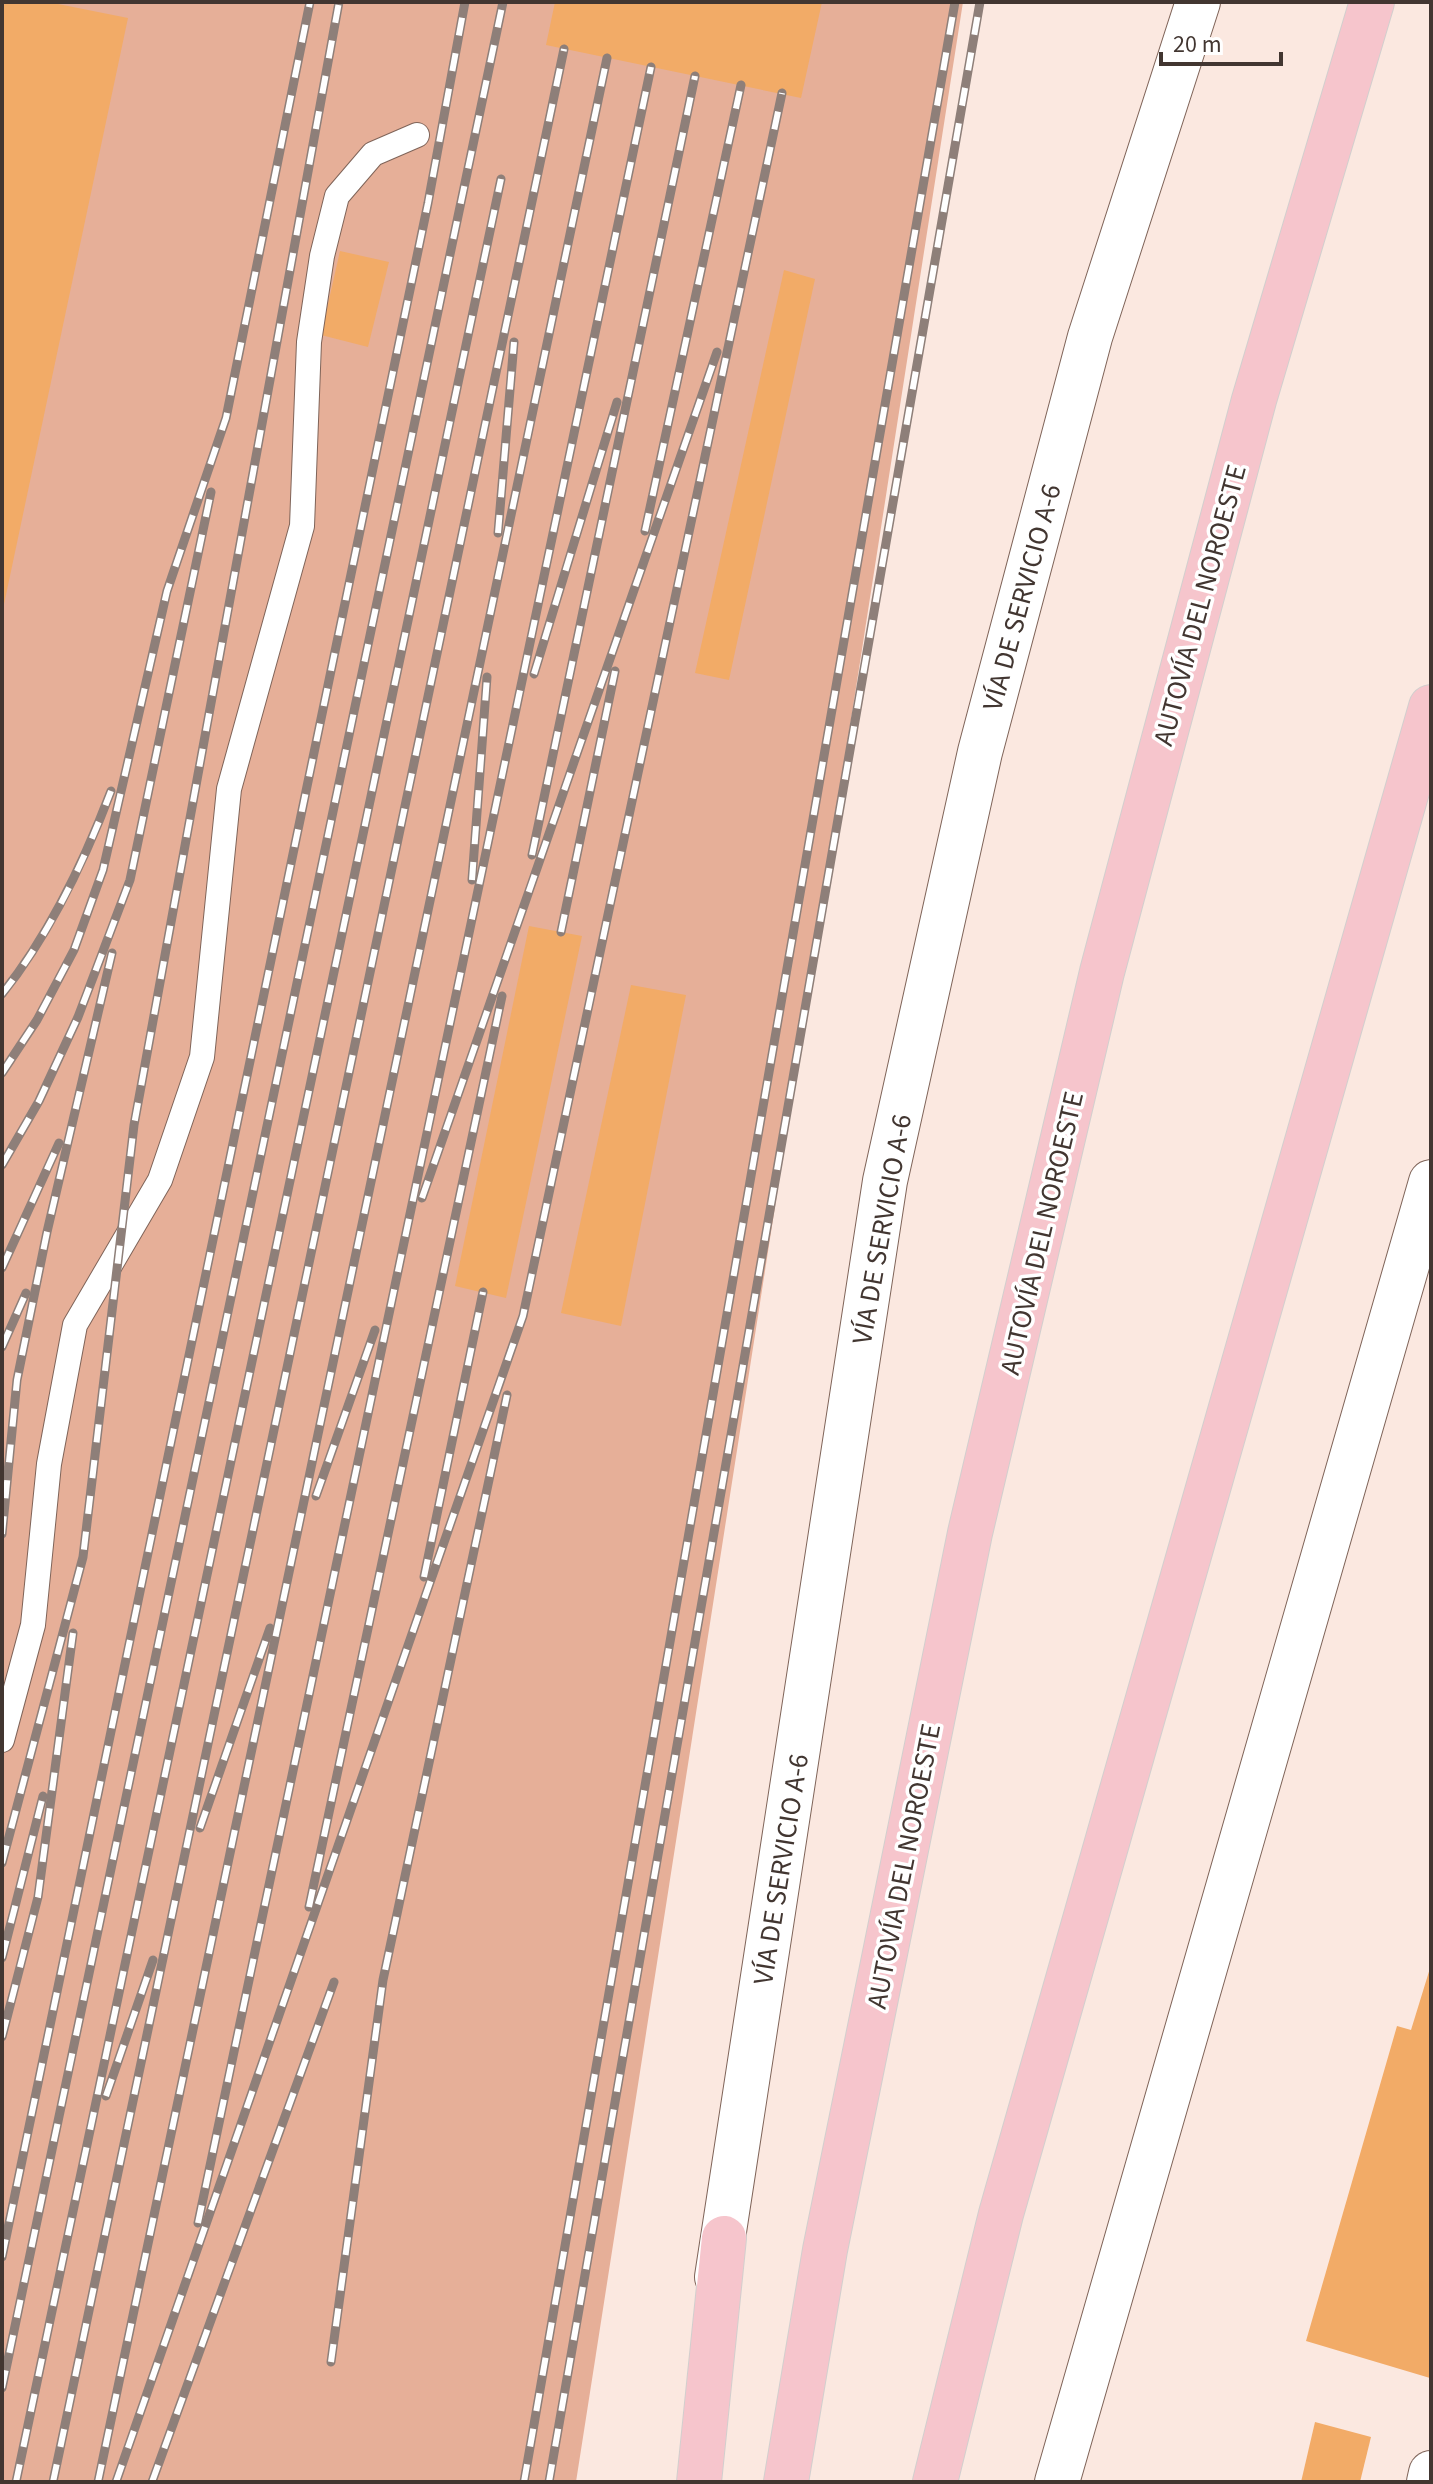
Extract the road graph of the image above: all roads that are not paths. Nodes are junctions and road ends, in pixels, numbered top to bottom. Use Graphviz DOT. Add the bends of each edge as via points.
graph roads {
  1 [pos="1198,2"];
  2 [pos="1372,2"];
  3 [pos="417,135"];
  4 [pos="1431,707"];
  5 [pos="1431,1182"];
  6 [pos="1431,1269"];
  7 [pos="1365,1416"];
  8 [pos="2,1740"];
  9 [pos="724,2238"];
  10 [pos="1431,2473"];
  11 [pos="682,2482"];
  12 [pos="699,2482"];
  13 [pos="786,2482"];
  14 [pos="935,2482"];
  15 [pos="1057,2482"];
  16 [pos="1429,2482"];
  1 -- 9 [label="street, VÍA DE SERVICIO A-6" via="1090,337 980,752 885,1181"];
  2 -- 13 [label="highway, AUTOVÍA DEL NOROESTE" via="1254,400 1081,1063 970,1533 825,2250"];
  3 -- 8 [label="lane" via="373,154 337,196 309,342 302,526 229,789 202,1057 160,1180 75,1325 49,1464 33,1625"];
  4 -- 14 [label="highway" via="1001,2214"];
  5 -- 7 [label="street"];
  6 -- 7 [label="street"];
  7 -- 15 [label="street"];
  9 -- 11 [label="street, VÍA DE SERVICIO A-6"];
  9 -- 12 [label="highway"];
  10 -- 16 [label="street"];
}
